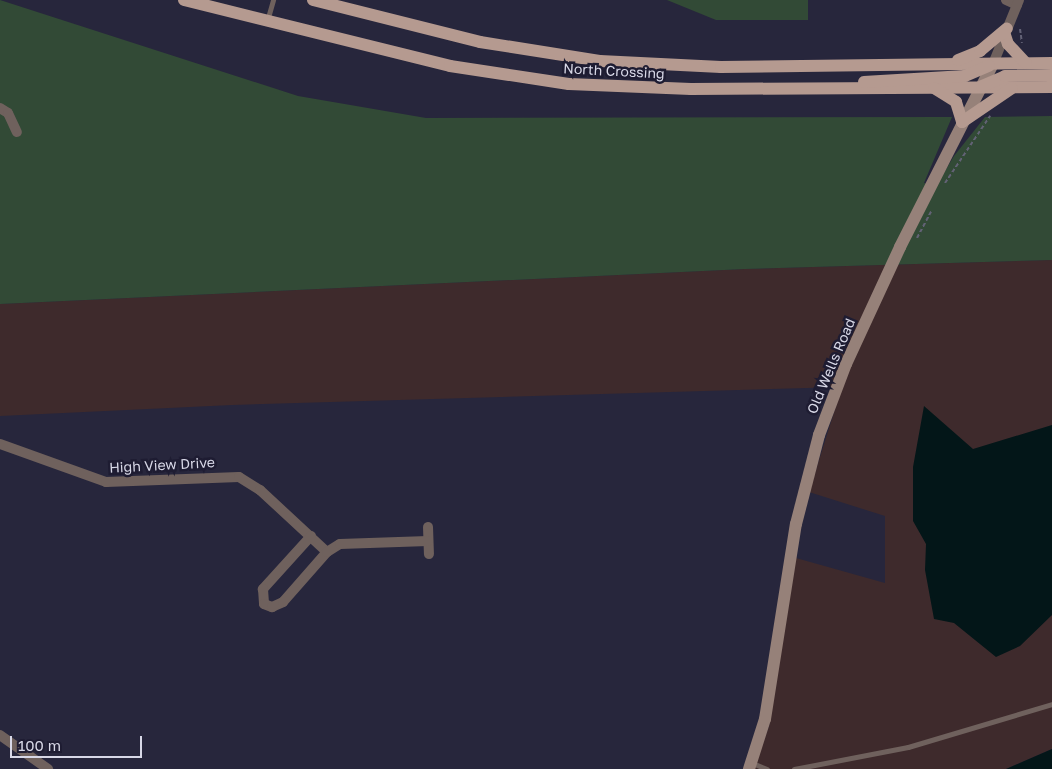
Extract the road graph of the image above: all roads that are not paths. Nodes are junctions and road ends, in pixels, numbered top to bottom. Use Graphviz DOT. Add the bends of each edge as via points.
graph roads {
  1 [pos="184,0"];
  2 [pos="272,0"];
  3 [pos="313,0"];
  4 [pos="1006,0"];
  5 [pos="1018,2"];
  6 [pos="267,21"];
  7 [pos="1006,31"];
  8 [pos="1026,63"];
  9 [pos="1052,63"];
  10 [pos="943,64"];
  11 [pos="993,64"];
  12 [pos="1052,75"];
  13 [pos="980,87"];
  14 [pos="1052,87"];
  15 [pos="932,88"];
  16 [pos="1014,88"];
  17 [pos="818,89"];
  18 [pos="0,108"];
  19 [pos="962,122"];
  20 [pos="17,132"];
  21 [pos="0,444"];
  22 [pos="428,527"];
  23 [pos="311,536"];
  24 [pos="428,541"];
  25 [pos="327,552"];
  26 [pos="429,554"];
  27 [pos="1052,704"];
  28 [pos="0,735"];
  29 [pos="750,766"];
  30 [pos="48,769"];
  31 [pos="767,769"];
  32 [pos="794,769"];
  1 -- 6 [label="main road, North Crossing"];
  2 -- 6 [label="lane"];
  3 -- 10 [label="main road, North Crossing" via="480,42 600,61 722,67"];
  4 -- 5 [label="street"];
  5 -- 7 [label="street, Old Wells Road"];
  6 -- 17 [label="main road, North Crossing" via="399,55 508,77 630,88"];
  7 -- 8 [label="main road" via="1008,44"];
  7 -- 10 [label="main road" via="973,56"];
  7 -- 11 [label="street, Old Wells Road"];
  8 -- 9 [label="main road, North Crossing"];
  8 -- 11 [label="main road, North Crossing"];
  10 -- 11 [label="main road, North Crossing"];
  11 -- 13 [label="street, Old Wells Road"];
  11 -- 17 [label="main road" via="965,76 885,79"];
  12 -- 13 [label="main road" via="1005,76"];
  13 -- 15 [label="main road, North Crossing"];
  13 -- 16 [label="main road, North Crossing"];
  13 -- 19 [label="street, Old Wells Road"];
  14 -- 16 [label="main road, North Crossing"];
  15 -- 17 [label="main road, North Crossing"];
  15 -- 19 [label="main road" via="956,102"];
  16 -- 19 [label="main road"];
  18 -- 20 [label="street" via="8,113"];
  19 -- 29 [label="street, Old Wells Road" via="850,355 819,435 796,524 765,719"];
  21 -- 23 [label="street, High View Drive" via="106,482 239,477 260,490"];
  22 -- 24 [label="street"];
  23 -- 25 [label="street, High View Drive"];
  23 -- 25 [label="street" via="263,589 264,604 272,607 283,602"];
  24 -- 25 [label="street" via="350,542"];
  24 -- 26 [label="street"];
  27 -- 32 [label="lane" via="908,747"];
  28 -- 30 [label="street"];
  29 -- 31 [label="lane"];
}
